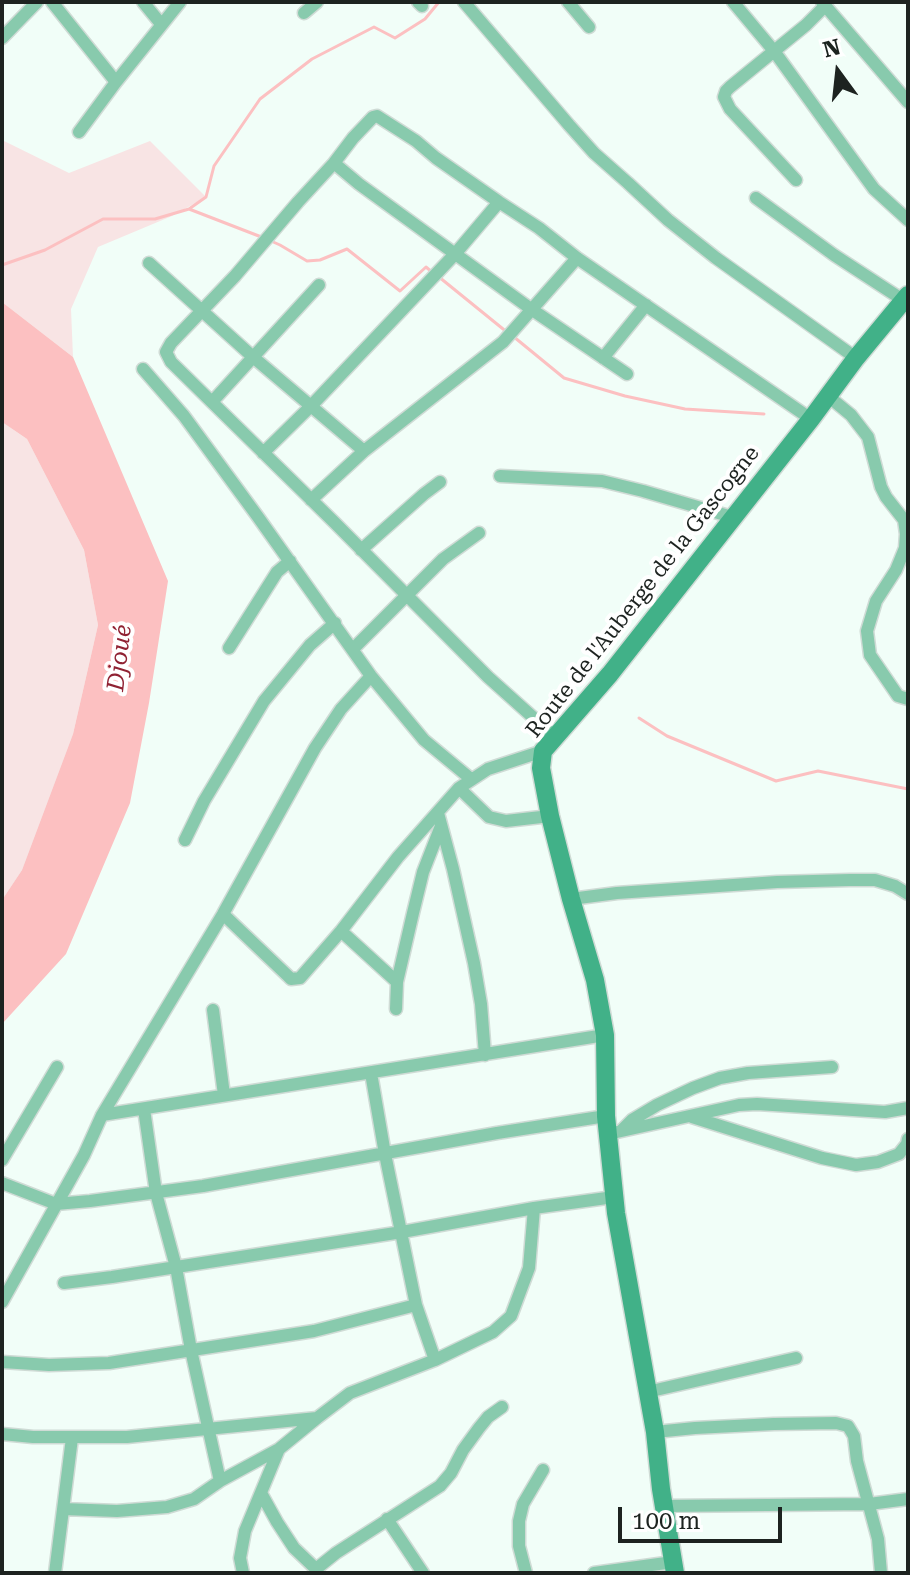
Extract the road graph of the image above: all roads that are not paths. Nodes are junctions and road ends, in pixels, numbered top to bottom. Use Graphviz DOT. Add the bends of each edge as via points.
graph roads {
  1 [pos="37,2"];
  2 [pos="52,2"];
  3 [pos="143,2"];
  4 [pos="180,2"];
  5 [pos="317,2"];
  6 [pos="464,2"];
  7 [pos="568,2"];
  8 [pos="733,2"];
  9 [pos="824,4"];
  10 [pos="304,13"];
  11 [pos="161,24"];
  12 [pos="589,27"];
  13 [pos="2,38"];
  14 [pos="774,51"];
  15 [pos="116,82"];
  16 [pos="908,102"];
  17 [pos="79,132"];
  18 [pos="334,163"];
  19 [pos="796,180"];
  20 [pos="756,198"];
  21 [pos="499,202"];
  22 [pos="908,220"];
  23 [pos="455,254"];
  24 [pos="577,258"];
  25 [pos="149,263"];
  26 [pos="319,285"];
  27 [pos="906,298"];
  28 [pos="646,305"];
  29 [pos="531,309"];
  30 [pos="201,311"];
  31 [pos="253,357"];
  32 [pos="603,358"];
  33 [pos="856,358"];
  34 [pos="143,369"];
  35 [pos="627,374"];
  36 [pos="828,396"];
  37 [pos="212,402"];
  38 [pos="311,406"];
  39 [pos="811,419"];
  40 [pos="364,451"];
  41 [pos="263,453"];
  42 [pos="500,476"];
  43 [pos="440,482"];
  44 [pos="311,500"];
  45 [pos="732,517"];
  46 [pos="479,533"];
  47 [pos="361,550"];
  48 [pos="290,561"];
  49 [pos="407,596"];
  50 [pos="335,623"];
  51 [pos="229,648"];
  52 [pos="353,649"];
  53 [pos="371,676"];
  54 [pos="908,699"];
  55 [pos="549,744"];
  56 [pos="471,779"];
  57 [pos="459,788"];
  58 [pos="550,816"];
  59 [pos="439,820"];
  60 [pos="185,840"];
  61 [pos="908,894"];
  62 [pos="571,899"];
  63 [pos="223,914"];
  64 [pos="341,931"];
  65 [pos="397,982"];
  66 [pos="396,1009"];
  67 [pos="213,1010"];
  68 [pos="605,1035"];
  69 [pos="485,1055"];
  70 [pos="57,1067"];
  71 [pos="832,1067"];
  72 [pos="371,1073"];
  73 [pos="224,1095"];
  74 [pos="144,1109"];
  75 [pos="907,1113"];
  76 [pos="102,1115"];
  77 [pos="689,1116"];
  78 [pos="612,1127"];
  79 [pos="908,1139"];
  80 [pos="385,1154"];
  81 [pos="2,1160"];
  82 [pos="2,1183"];
  83 [pos="156,1193"];
  84 [pos="614,1197"];
  85 [pos="56,1204"];
  86 [pos="534,1208"];
  87 [pos="402,1232"];
  88 [pos="176,1267"];
  89 [pos="64,1283"];
  90 [pos="2,1302"];
  91 [pos="416,1305"];
  92 [pos="191,1350"];
  93 [pos="796,1358"];
  94 [pos="435,1360"];
  95 [pos="2,1362"];
  96 [pos="647,1392"];
  97 [pos="502,1407"];
  98 [pos="317,1418"];
  99 [pos="207,1428"];
  100 [pos="655,1432"];
  101 [pos="2,1434"];
  102 [pos="72,1438"];
  103 [pos="279,1449"];
  104 [pos="543,1470"];
  105 [pos="220,1481"];
  106 [pos="261,1493"];
  107 [pos="908,1499"];
  108 [pos="869,1504"];
  109 [pos="665,1506"];
  110 [pos="63,1509"];
  111 [pos="387,1519"];
  112 [pos="674,1568"];
  113 [pos="318,1571"];
  114 [pos="55,1573"];
  115 [pos="243,1573"];
  116 [pos="423,1573"];
  117 [pos="526,1573"];
  118 [pos="594,1573"];
  119 [pos="881,1573"];
  1 -- 13 [label="street"];
  2 -- 15 [label="street"];
  3 -- 11 [label="street"];
  4 -- 11 [label="street"];
  5 -- 10 [label="street"];
  6 -- 33 [label="street" via="586,144 648,202"];
  7 -- 12 [label="street"];
  8 -- 14 [label="street"];
  9 -- 14 [label="street"];
  9 -- 16 [label="street"];
  11 -- 15 [label="street"];
  14 -- 19 [label="street" via="724,97"];
  14 -- 22 [label="street" via="874,189"];
  15 -- 17 [label="street"];
  18 -- 21 [label="street" via="377,116"];
  18 -- 23 [label="street"];
  18 -- 30 [label="street"];
  20 -- 27 [label="street" via="834,255"];
  21 -- 23 [label="street"];
  21 -- 24 [label="street"];
  23 -- 29 [label="street"];
  23 -- 38 [label="street"];
  24 -- 28 [label="street"];
  24 -- 29 [label="street"];
  25 -- 30 [label="street"];
  26 -- 31 [label="street"];
  27 -- 33 [label="street, Route de l'Auberge de la Gascogne"];
  28 -- 32 [label="street"];
  28 -- 39 [label="street"];
  29 -- 32 [label="street"];
  29 -- 40 [label="street" via="503,342"];
  30 -- 31 [label="street"];
  30 -- 37 [label="street" via="166,352"];
  31 -- 37 [label="street"];
  31 -- 38 [label="street"];
  32 -- 35 [label="street"];
  33 -- 36 [label="street, Route de l'Auberge de la Gascogne"];
  34 -- 48 [label="street"];
  36 -- 39 [label="street, Route de l'Auberge de la Gascogne"];
  36 -- 54 [label="street" via="868,437 881,487 904,520 905,548 876,601 867,631 870,655 898,696"];
  37 -- 41 [label="street"];
  38 -- 40 [label="street"];
  38 -- 41 [label="street"];
  39 -- 45 [label="street, Route de l'Auberge de la Gascogne"];
  40 -- 44 [label="street"];
  41 -- 44 [label="street"];
  42 -- 45 [label="street" via="602,481"];
  43 -- 47 [label="street"];
  44 -- 47 [label="street"];
  45 -- 55 [label="street, Route de l'Auberge de la Gascogne"];
  46 -- 49 [label="street" via="443,559"];
  47 -- 49 [label="street"];
  48 -- 50 [label="street"];
  48 -- 51 [label="street" via="277,572"];
  49 -- 52 [label="street"];
  49 -- 55 [label="street"];
  50 -- 52 [label="street"];
  50 -- 60 [label="street" via="264,701"];
  52 -- 53 [label="street"];
  53 -- 56 [label="street" via="424,740"];
  53 -- 63 [label="street" via="315,748"];
  55 -- 56 [label="street"];
  55 -- 58 [label="street, Route de l'Auberge de la Gascogne" via="541,768"];
  56 -- 57 [label="street"];
  57 -- 58 [label="street" via="489,817 506,821"];
  57 -- 59 [label="street"];
  58 -- 62 [label="street, Route de l'Auberge de la Gascogne"];
  59 -- 64 [label="street" via="390,867"];
  59 -- 65 [label="street"];
  59 -- 69 [label="street" via="474,963"];
  61 -- 62 [label="street" via="875,880 850,880"];
  62 -- 68 [label="street, Route de l'Auberge de la Gascogne"];
  63 -- 64 [label="street" via="291,979 307,972"];
  63 -- 76 [label="street"];
  64 -- 65 [label="street"];
  65 -- 66 [label="street"];
  67 -- 73 [label="street"];
  68 -- 69 [label="street"];
  68 -- 78 [label="street, Route de l'Auberge de la Gascogne"];
  69 -- 72 [label="street"];
  70 -- 81 [label="street"];
  71 -- 78 [label="street" via="720,1078"];
  72 -- 73 [label="street"];
  72 -- 80 [label="street"];
  73 -- 74 [label="street"];
  74 -- 76 [label="street"];
  74 -- 83 [label="street"];
  75 -- 77 [label="street" via="757,1104"];
  76 -- 85 [label="street"];
  77 -- 78 [label="street"];
  77 -- 79 [label="street" via="856,1165 899,1154"];
  78 -- 80 [label="street" via="497,1133"];
  78 -- 84 [label="street, Route de l'Auberge de la Gascogne"];
  80 -- 83 [label="street"];
  80 -- 87 [label="street"];
  82 -- 85 [label="street"];
  83 -- 85 [label="street"];
  83 -- 88 [label="street"];
  84 -- 86 [label="street"];
  84 -- 96 [label="street, Route de l'Auberge de la Gascogne"];
  85 -- 90 [label="street"];
  86 -- 87 [label="street"];
  86 -- 94 [label="street" via="529,1268 511,1316 493,1332"];
  87 -- 88 [label="street"];
  87 -- 91 [label="street"];
  88 -- 89 [label="street"];
  88 -- 92 [label="street"];
  91 -- 92 [label="street" via="314,1331"];
  91 -- 94 [label="street"];
  92 -- 95 [label="street" via="79,1365"];
  92 -- 99 [label="street"];
  93 -- 96 [label="street"];
  94 -- 98 [label="street" via="350,1393"];
  96 -- 100 [label="street, Route de l'Auberge de la Gascogne"];
  97 -- 111 [label="street" via="473,1436 445,1481"];
  98 -- 99 [label="street"];
  98 -- 103 [label="street"];
  99 -- 102 [label="street"];
  99 -- 105 [label="street"];
  100 -- 108 [label="street" via="774,1424 848,1426"];
  100 -- 109 [label="street, Route de l'Auberge de la Gascogne"];
  101 -- 102 [label="street"];
  102 -- 110 [label="street"];
  103 -- 105 [label="street"];
  103 -- 106 [label="street"];
  104 -- 117 [label="street" via="519,1521"];
  105 -- 110 [label="street" via="194,1499 167,1507"];
  106 -- 113 [label="street" via="294,1548"];
  106 -- 115 [label="street" via="245,1531"];
  107 -- 108 [label="street"];
  108 -- 109 [label="street"];
  108 -- 119 [label="street"];
  109 -- 112 [label="street, Route de l'Auberge de la Gascogne"];
  110 -- 114 [label="street"];
  111 -- 113 [label="street"];
  111 -- 116 [label="street"];
  112 -- 118 [label="street"];
}
